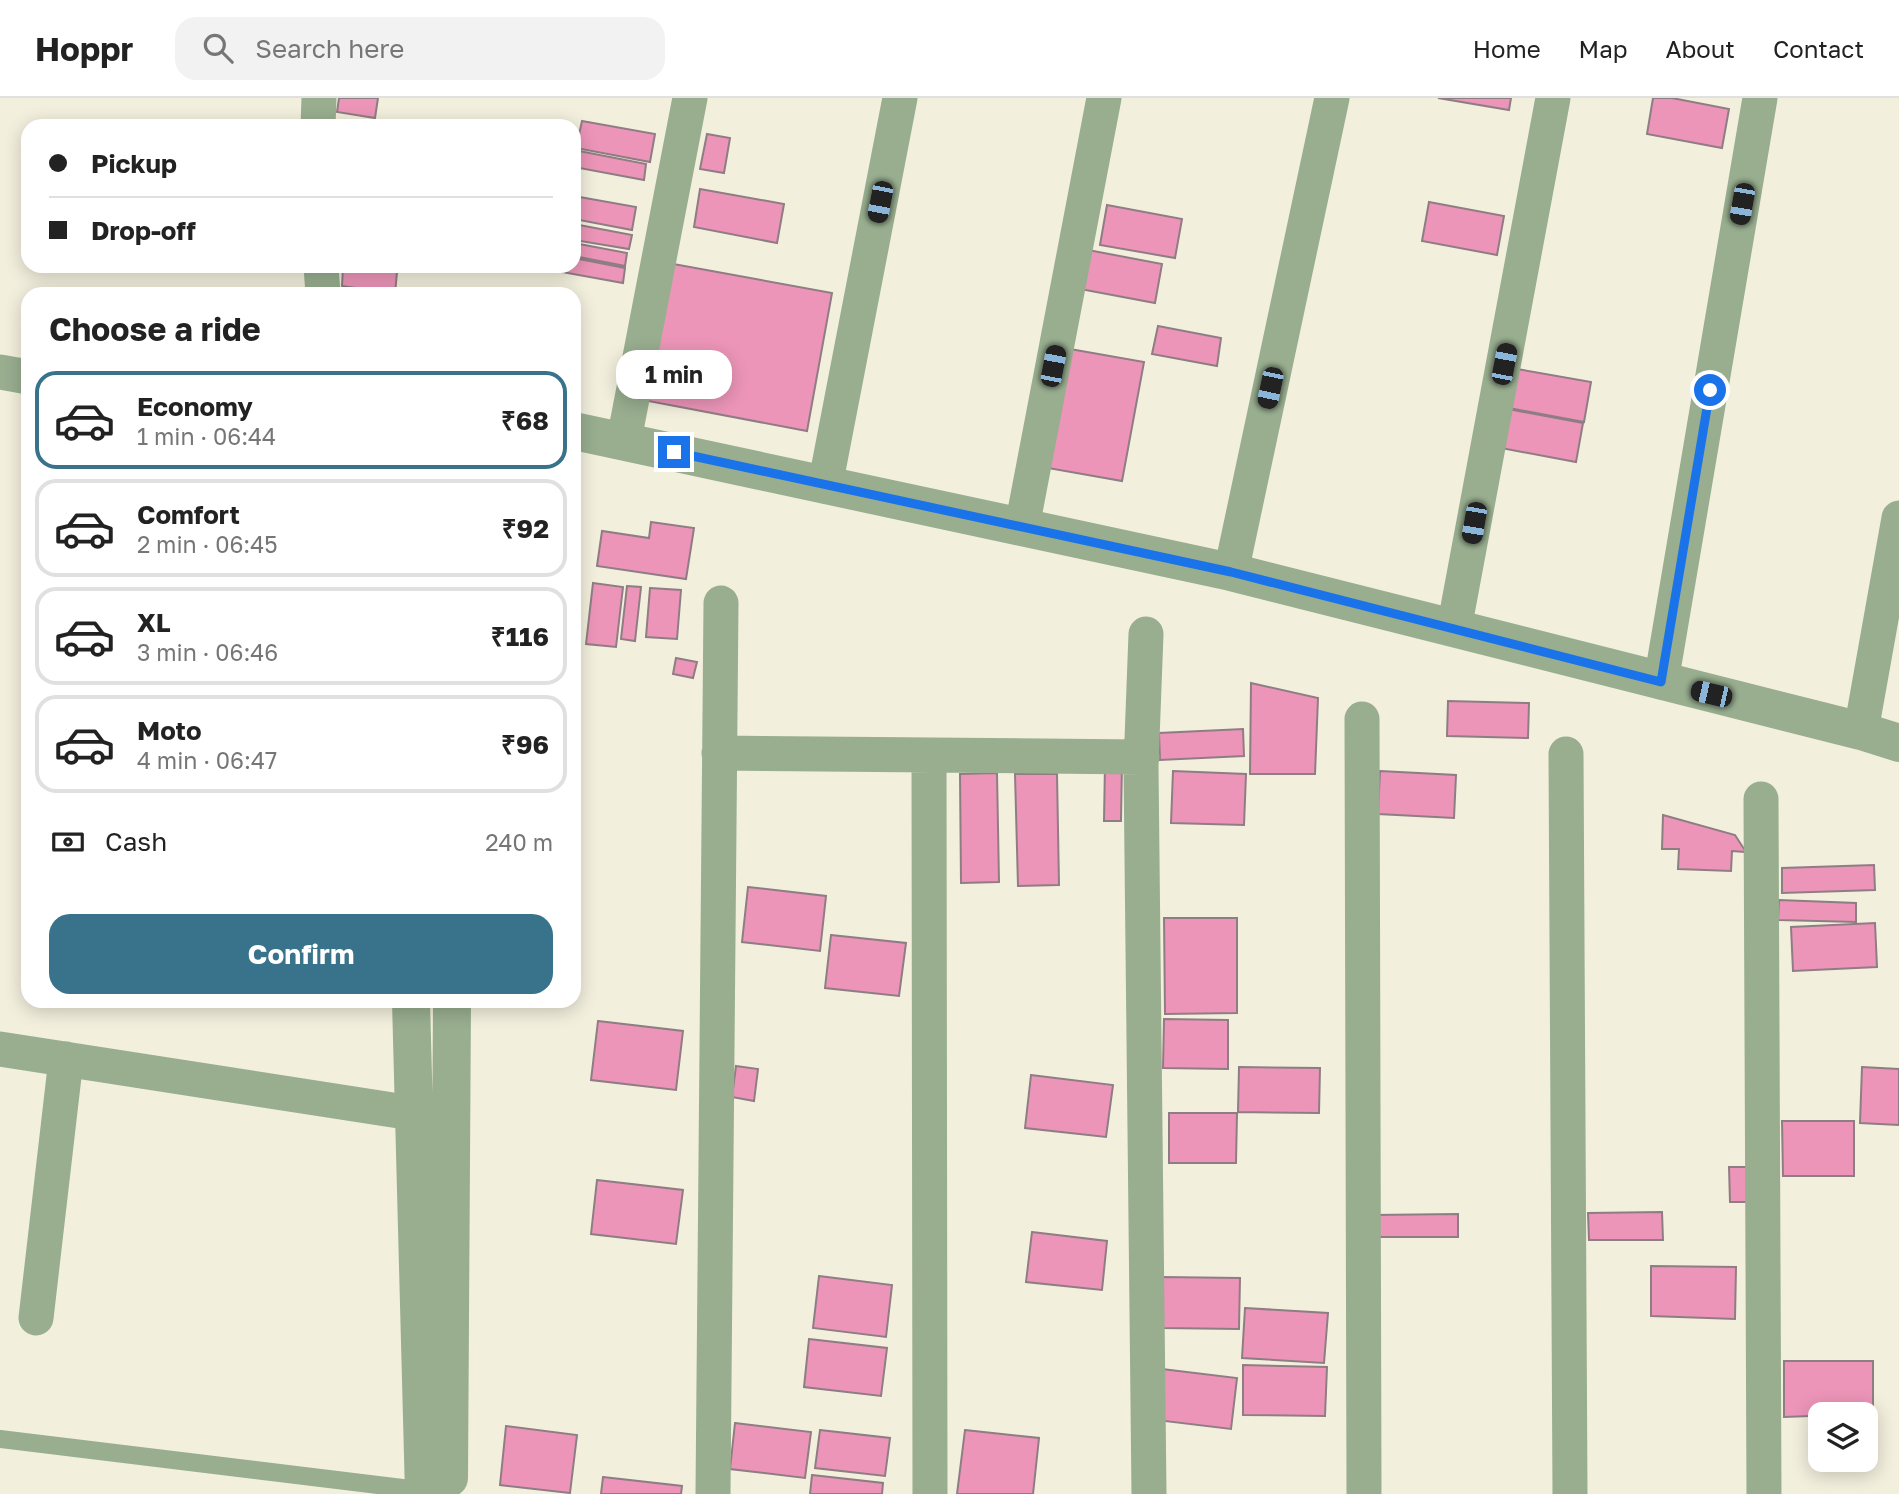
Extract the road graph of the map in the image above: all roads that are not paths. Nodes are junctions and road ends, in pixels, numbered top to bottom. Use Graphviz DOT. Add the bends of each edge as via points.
graph roads {
  1 [pos="319,98"];
  2 [pos="690,98"];
  3 [pos="900,98"];
  4 [pos="1104,98"];
  5 [pos="1332,98"];
  6 [pos="1553,98"];
  7 [pos="1760,98"];
  8 [pos="318,119"];
  9 [pos="0,372"];
  10 [pos="21,376"];
  11 [pos="581,432"];
  12 [pos="624,440"];
  13 [pos="825,486"];
  14 [pos="1899,519"];
  15 [pos="1022,527"];
  16 [pos="1231,572"];
  17 [pos="721,603"];
  18 [pos="1454,629"];
  19 [pos="1146,634"];
  20 [pos="1661,682"];
  21 [pos="1362,719"];
  22 [pos="1861,731"];
  23 [pos="1899,743"];
  24 [pos="719,753"];
  25 [pos="1566,754"];
  26 [pos="929,755"];
  27 [pos="1142,758"];
  28 [pos="1761,799"];
  29 [pos="411,1008"];
  30 [pos="452,1008"];
  31 [pos="0,1049"];
  32 [pos="66,1059"];
  33 [pos="412,1112"];
  34 [pos="36,1318"];
  35 [pos="0,1439"];
  36 [pos="436,1493"];
  37 [pos="713,1494"];
  38 [pos="930,1494"];
  39 [pos="1149,1494"];
  40 [pos="1364,1494"];
  41 [pos="1570,1494"];
  42 [pos="1764,1494"];
  1 -- 8 [label="street"];
  2 -- 12 [label="street"];
  3 -- 13 [label="street"];
  4 -- 15 [label="street"];
  5 -- 16 [label="street"];
  6 -- 18 [label="street"];
  7 -- 20 [label="street"];
  9 -- 10 [label="street"];
  11 -- 12 [label="street"];
  12 -- 13 [label="street"];
  13 -- 15 [label="street"];
  14 -- 22 [label="street"];
  15 -- 16 [label="street"];
  16 -- 18 [label="street"];
  17 -- 24 [label="street"];
  18 -- 20 [label="street"];
  19 -- 27 [label="street"];
  20 -- 22 [label="street"];
  21 -- 40 [label="street"];
  22 -- 23 [label="street"];
  24 -- 26 [label="street"];
  24 -- 37 [label="street"];
  25 -- 41 [label="street"];
  26 -- 27 [label="street"];
  26 -- 38 [label="street"];
  27 -- 39 [label="street"];
  28 -- 42 [label="street"];
  29 -- 33 [label="street"];
  30 -- 36 [label="street"];
  31 -- 32 [label="street"];
  32 -- 33 [label="street"];
  32 -- 34 [label="street"];
  33 -- 36 [label="street"];
  35 -- 36 [label="lane"];
}
